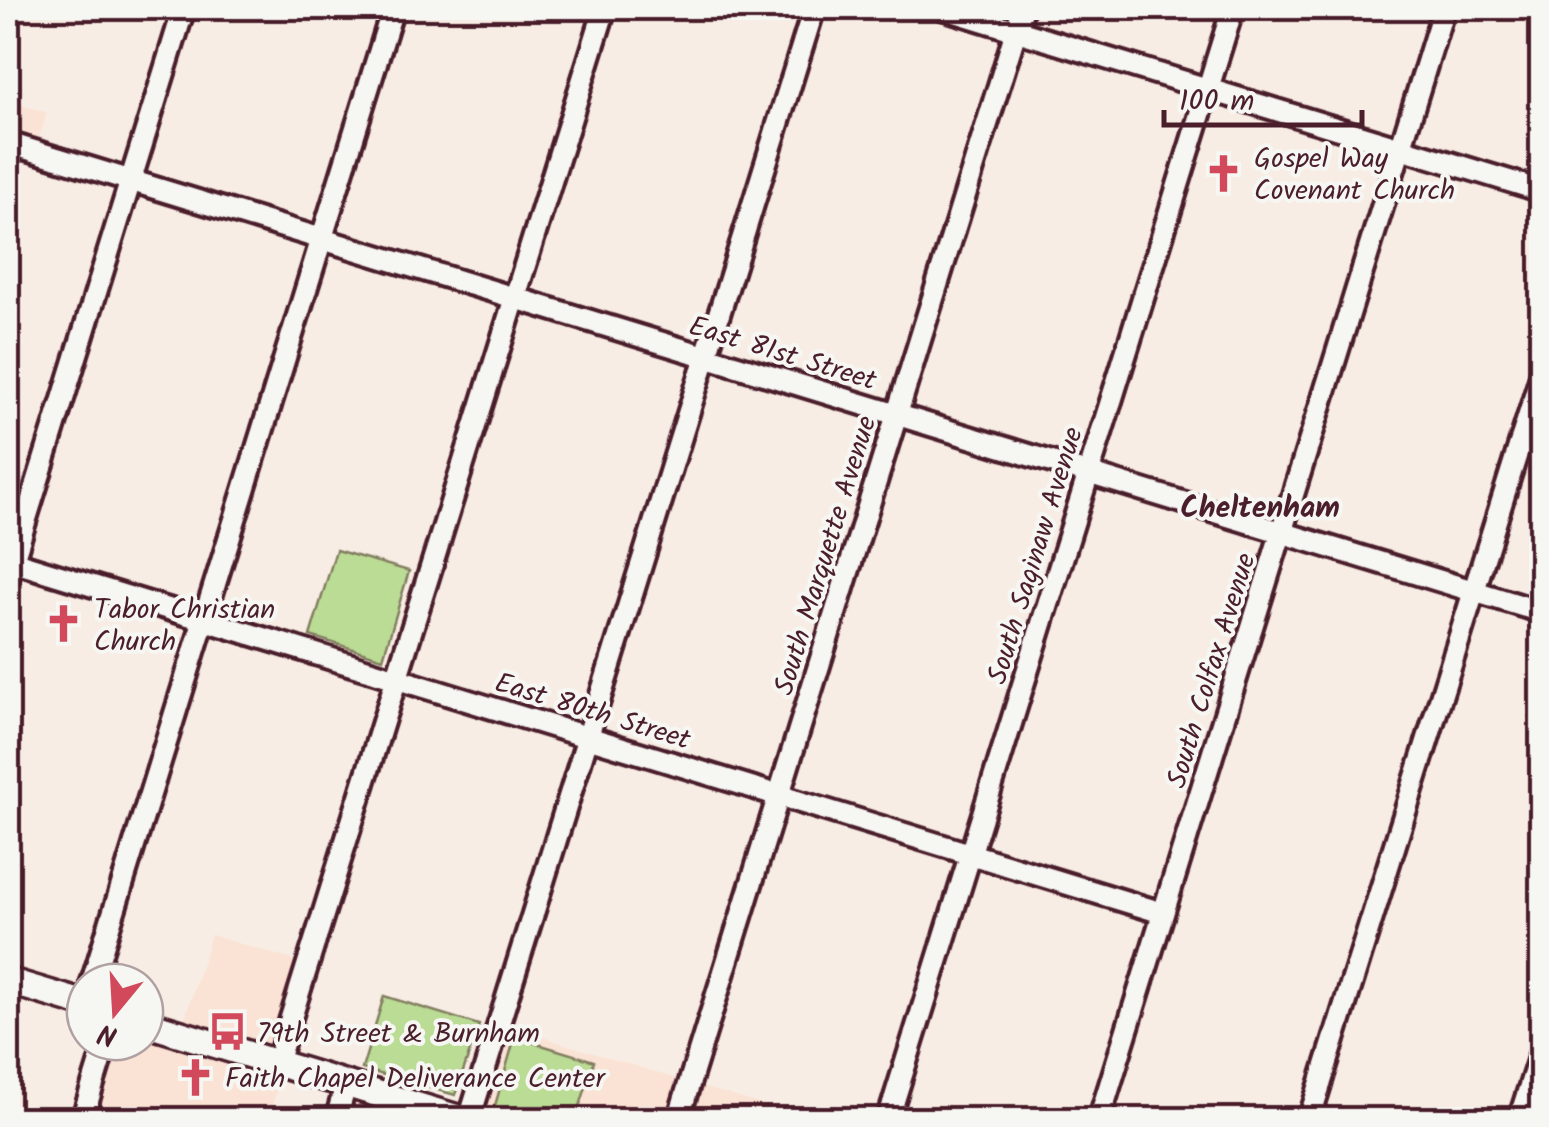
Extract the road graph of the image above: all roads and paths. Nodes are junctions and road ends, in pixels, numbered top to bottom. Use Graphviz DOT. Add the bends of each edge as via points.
graph roads {
  1 [pos="184,8"];
  2 [pos="393,8"];
  3 [pos="604,8"];
  4 [pos="814,8"];
  5 [pos="942,8"];
  6 [pos="1023,8"];
  7 [pos="1233,8"];
  8 [pos="1444,8"];
  9 [pos="1016,30"];
  10 [pos="1208,88"];
  11 [pos="8,143"];
  12 [pos="1401,148"];
  13 [pos="132,181"];
  14 [pos="1542,191"];
  15 [pos="322,239"];
  16 [pos="514,298"];
  17 [pos="706,357"];
  18 [pos="1542,373"];
  19 [pos="896,415"];
  20 [pos="1088,474"];
  21 [pos="1281,533"];
  22 [pos="9,566"];
  23 [pos="1474,592"];
  24 [pos="1542,612"];
  25 [pos="204,620"];
  26 [pos="396,678"];
  27 [pos="588,737"];
  28 [pos="778,796"];
  29 [pos="970,854"];
  30 [pos="1164,913"];
  31 [pos="98,962"];
  32 [pos="8,981"];
  33 [pos="65,998"];
  34 [pos="165,1029"];
  35 [pos="1542,1048"];
  36 [pos="100,1062"];
  37 [pos="277,1063"];
  38 [pos="346,1084"];
  39 [pos="82,1120"];
  40 [pos="336,1120"];
  41 [pos="467,1120"];
  42 [pos="678,1120"];
  43 [pos="888,1120"];
  44 [pos="1099,1120"];
  45 [pos="1309,1120"];
  46 [pos="1519,1120"];
  1 -- 13 [label="street"];
  2 -- 15 [label="street"];
  3 -- 16 [label="street"];
  4 -- 17 [label="street"];
  5 -- 9 [label="street"];
  6 -- 9 [label="street, South Marquette Avenue"];
  7 -- 10 [label="street, South Saginaw Avenue"];
  8 -- 12 [label="street, South Colfax Avenue"];
  9 -- 10 [label="street"];
  9 -- 19 [label="street, South Marquette Avenue"];
  10 -- 12 [label="street"];
  10 -- 20 [label="street, South Saginaw Avenue"];
  11 -- 13 [label="street, East 81st Street"];
  12 -- 14 [label="street"];
  12 -- 21 [label="street, South Colfax Avenue"];
  13 -- 15 [label="street, East 81st Street"];
  13 -- 22 [label="street"];
  15 -- 16 [label="street, East 81st Street"];
  15 -- 25 [label="street"];
  16 -- 17 [label="street, East 81st Street"];
  16 -- 26 [label="street"];
  17 -- 19 [label="street, East 81st Street"];
  17 -- 27 [label="street"];
  18 -- 23 [label="street"];
  19 -- 20 [label="street, East 81st Street"];
  19 -- 28 [label="street, South Marquette Avenue"];
  20 -- 21 [label="street, East 81st Street"];
  20 -- 29 [label="street, South Saginaw Avenue"];
  21 -- 23 [label="street, East 81st Street"];
  21 -- 30 [label="street, South Colfax Avenue"];
  22 -- 25 [label="street, East 80th Street"];
  23 -- 24 [label="street, East 81st Street"];
  23 -- 45 [label="street"];
  25 -- 26 [label="street, East 80th Street"];
  25 -- 31 [label="street"];
  26 -- 27 [label="street, East 80th Street"];
  26 -- 37 [label="street"];
  27 -- 28 [label="street, East 80th Street"];
  27 -- 41 [label="street"];
  28 -- 29 [label="street, East 80th Street"];
  28 -- 42 [label="street, South Marquette Avenue"];
  29 -- 30 [label="street, East 80th Street"];
  29 -- 43 [label="street, South Saginaw Avenue"];
  30 -- 44 [label="street, South Colfax Avenue"];
  32 -- 33 [label="main road"];
  34 -- 37 [label="main road"];
  35 -- 46 [label="street"];
  36 -- 39 [label="street"];
  37 -- 38 [label="main road"];
  38 -- 40 [label="street"];
  38 -- 41 [label="main road"];
}
